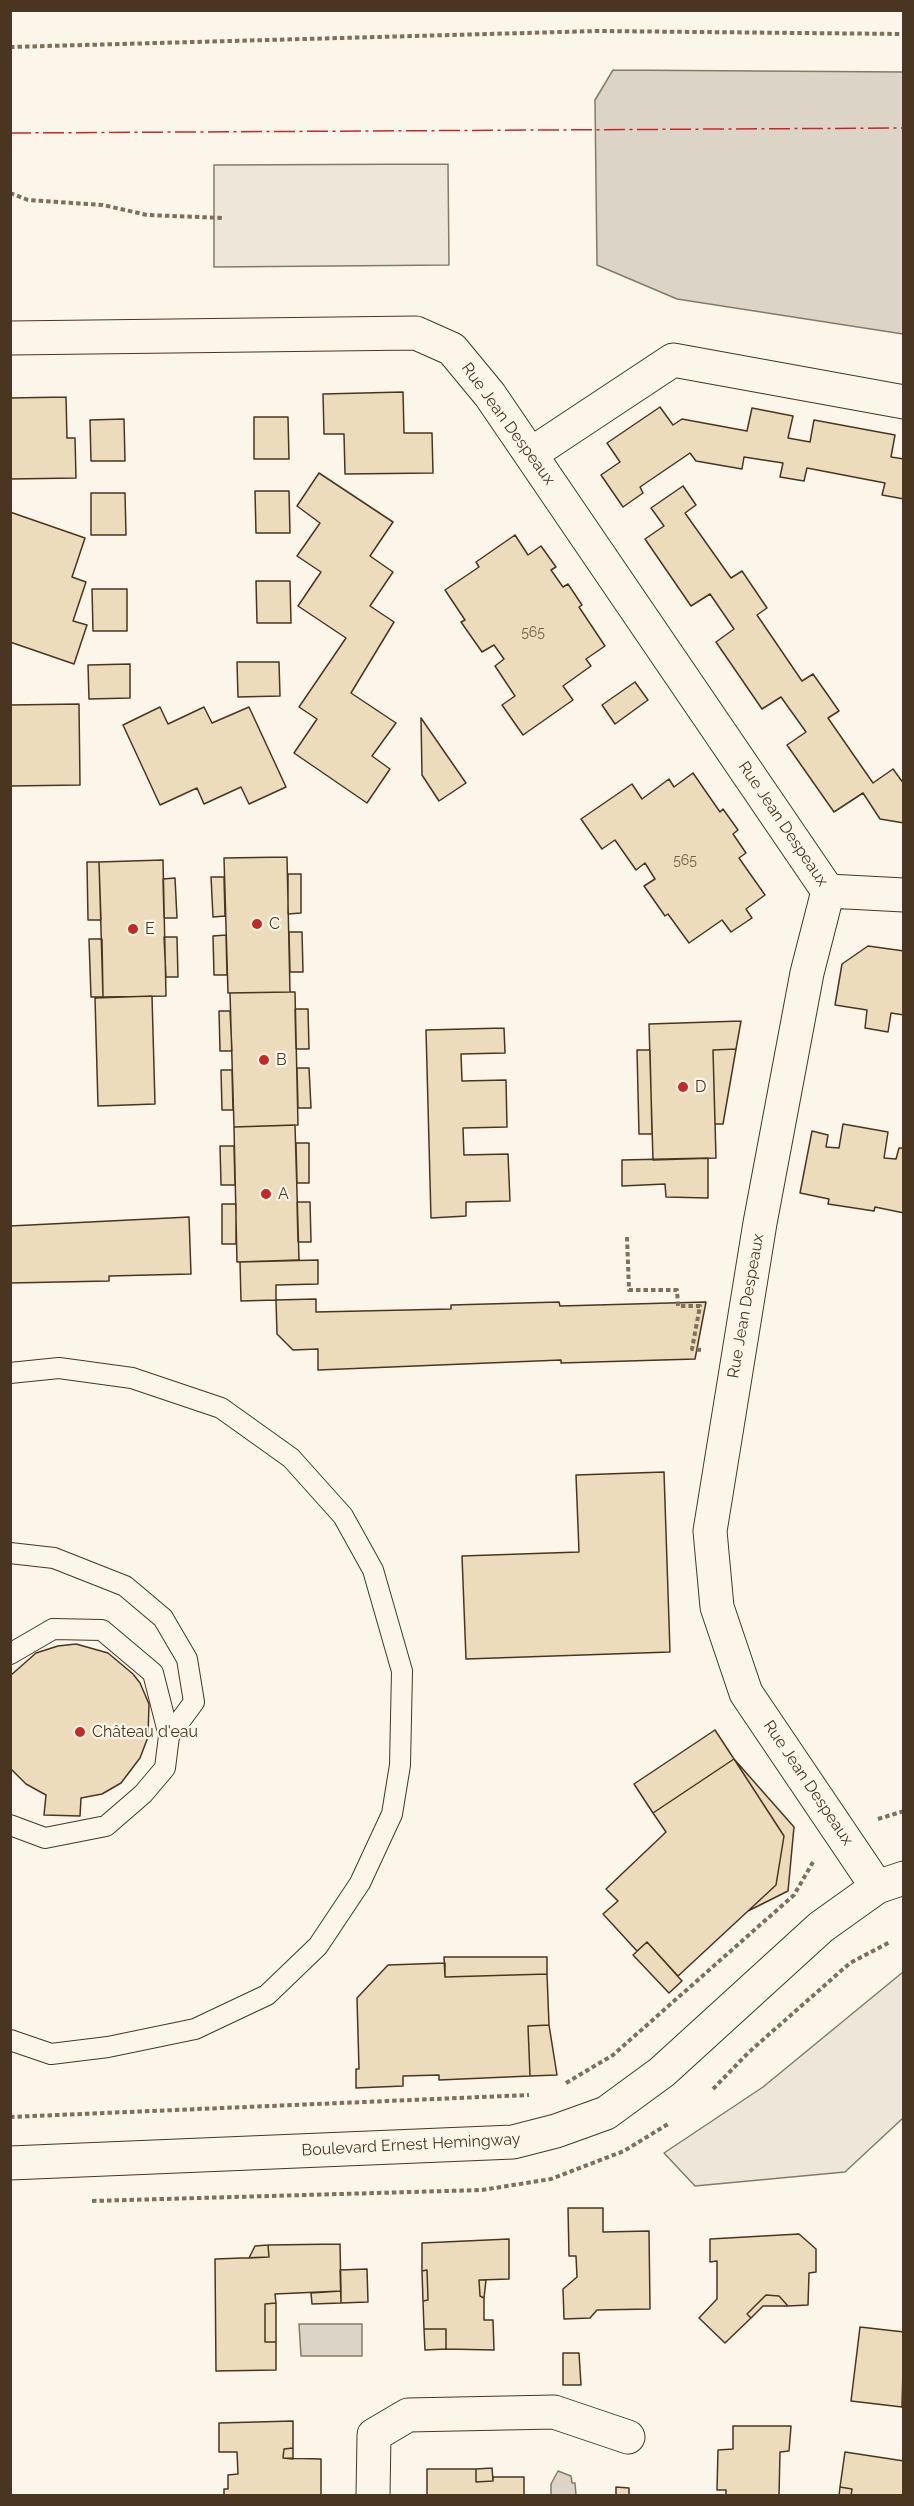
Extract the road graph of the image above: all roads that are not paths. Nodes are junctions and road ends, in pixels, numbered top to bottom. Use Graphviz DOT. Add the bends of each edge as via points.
graph roads {
  1 [pos="10,338"];
  2 [pos="903,402"];
  3 [pos="531,454"];
  4 [pos="828,891"];
  5 [pos="903,896"];
  6 [pos="10,1372"];
  7 [pos="10,1553"];
  8 [pos="10,1654"];
  9 [pos="169,1736"];
  10 [pos="10,1826"];
  11 [pos="890,1882"];
  12 [pos="10,2040"];
  13 [pos="10,2163"];
  14 [pos="628,2438"];
  15 [pos="373,2496"];
  1 -- 3 [label="street, Rue Jean Despeaux" via="416,333 452,349 490,394"];
  2 -- 3 [label="street" via="674,360"];
  3 -- 4 [label="street, Rue Jean Despeaux"];
  4 -- 5 [label="street"];
  4 -- 11 [label="street, Rue Jean Despeaux" via="807,973 710,1531 717,1607 746,1693"];
  6 -- 12 [label="lane" via="59,1368 132,1378 221,1408 291,1458 343,1516 373,1570 402,1671 400,1765 392,1814 360,1883 318,1946 267,1995 195,2029 108,2047 51,2054"];
  7 -- 9 [label="lane" via="54,1558 125,1586 163,1618 187,1659 194,1702"];
  8 -- 9 [label="lane" via="53,1629 102,1630 153,1673"];
  9 -- 10 [label="lane" via="165,1768 143,1794 106,1826 45,1838"];
  11 -- 13 [label="street, Boulevard Ernest Hemingway" via="821,1927 662,2072 606,2114 556,2131 513,2142"];
  14 -- 15 [label="street" via="554,2412 408,2415 374,2435"];
}
